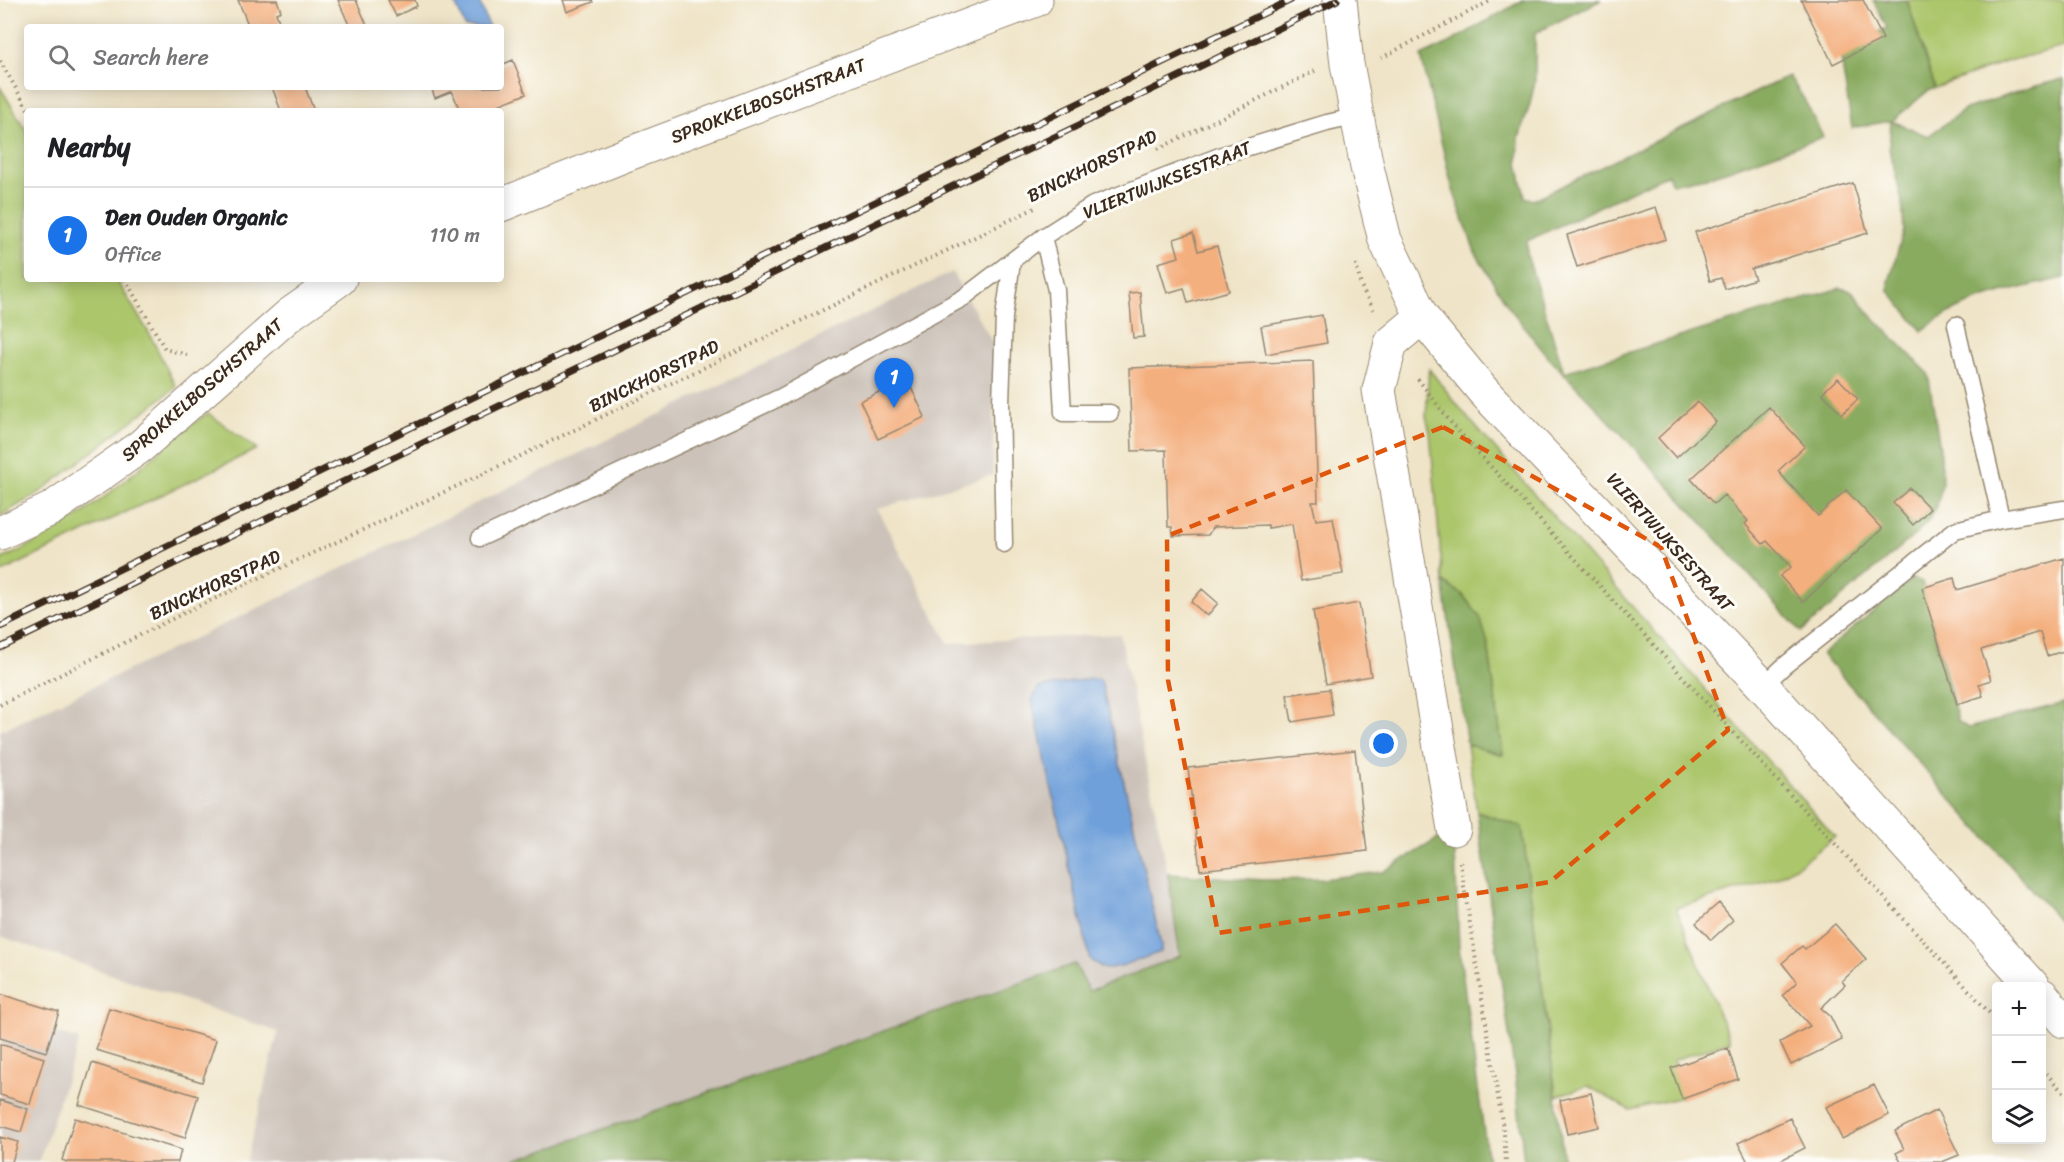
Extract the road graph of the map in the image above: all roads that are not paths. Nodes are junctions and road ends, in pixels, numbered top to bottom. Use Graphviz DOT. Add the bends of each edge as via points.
graph roads {
  1 [pos="1035,0"];
  2 [pos="1340,0"];
  3 [pos="1358,116"];
  4 [pos="504,205"];
  5 [pos="1043,237"];
  6 [pos="1012,262"];
  7 [pos="336,282"];
  8 [pos="1422,317"];
  9 [pos="1956,325"];
  10 [pos="1110,412"];
  11 [pos="2064,509"];
  12 [pos="2001,519"];
  13 [pos="0,533"];
  14 [pos="480,538"];
  15 [pos="1004,544"];
  16 [pos="1763,686"];
  17 [pos="1454,829"];
  18 [pos="2029,982"];
  19 [pos="2046,1001"];
  20 [pos="2064,1021"];
  1 -- 4 [label="street, SPROKKELBOSCHSTRAAT"];
  2 -- 3 [label="street, VLIERTWIJKSESTRAAT"];
  3 -- 5 [label="lane, VLIERTWIJKSESTRAAT" via="1222,155 1093,205"];
  3 -- 8 [label="street, VLIERTWIJKSESTRAAT" via="1385,240"];
  5 -- 6 [label="lane, VLIERTWIJKSESTRAAT"];
  5 -- 10 [label="lane" via="1056,290 1063,413"];
  6 -- 14 [label="lane, VLIERTWIJKSESTRAAT" via="963,298 781,397"];
  6 -- 15 [label="lane" via="1004,317 1001,403"];
  7 -- 13 [label="street, SPROKKELBOSCHSTRAAT" via="289,315 141,446 51,509"];
  8 -- 16 [label="street, VLIERTWIJKSESTRAAT" via="1484,392"];
  8 -- 17 [label="street" via="1390,343 1379,390"];
  9 -- 12 [label="lane"];
  11 -- 12 [label="lane"];
  12 -- 16 [label="lane" via="1955,530"];
  16 -- 18 [label="street, VLIERTWIJKSESTRAAT"];
  19 -- 20 [label="street"];
}
